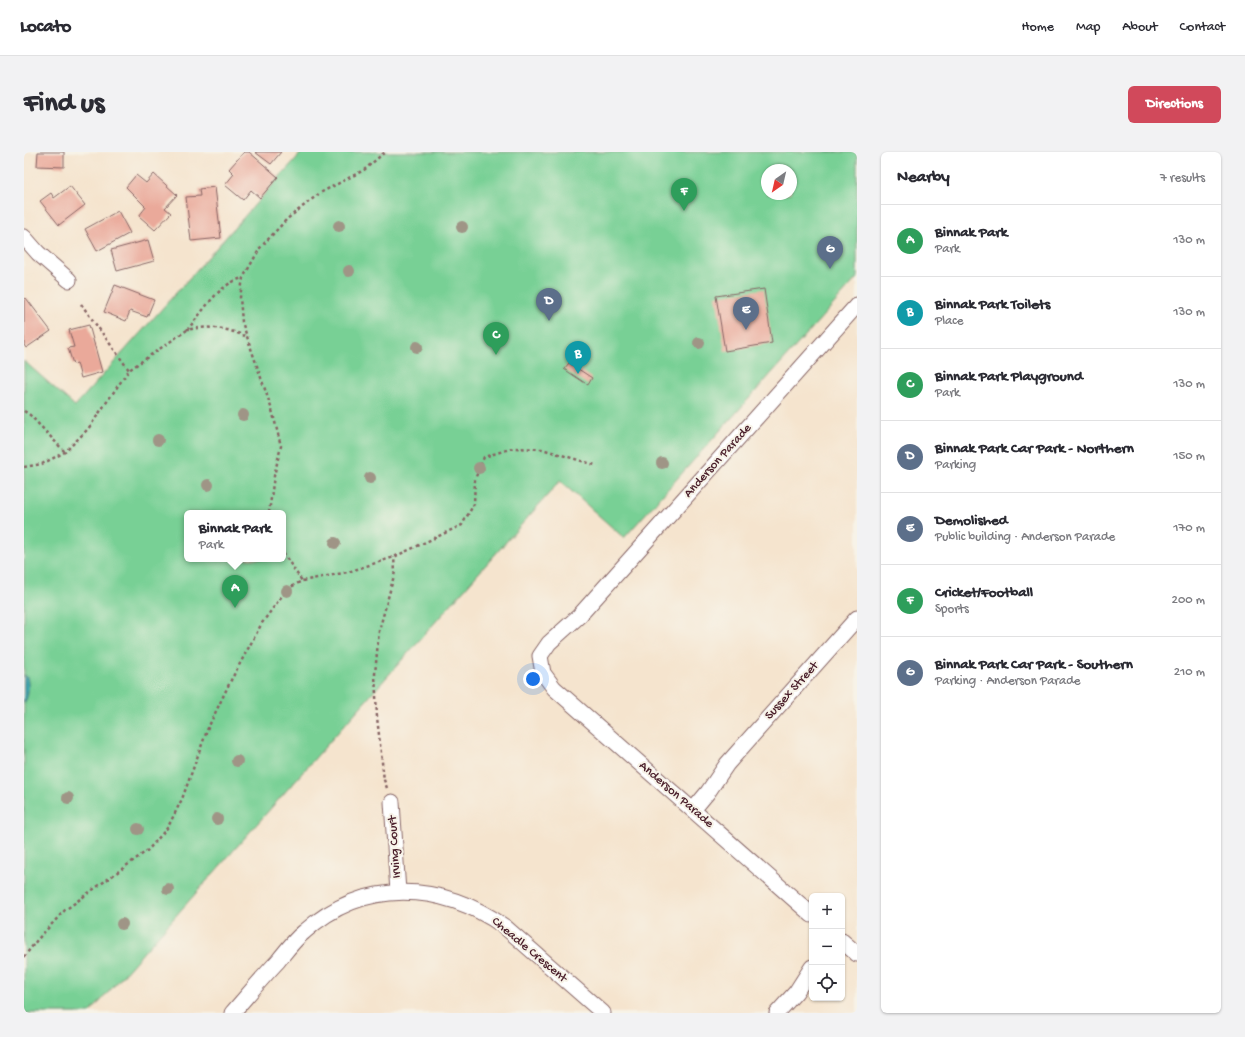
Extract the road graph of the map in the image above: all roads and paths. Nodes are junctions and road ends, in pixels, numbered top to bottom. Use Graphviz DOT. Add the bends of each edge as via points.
graph roads {
  1 [pos="385,152"];
  2 [pos="24,237"];
  3 [pos="242,278"];
  4 [pos="69,280"];
  5 [pos="81,304"];
  6 [pos="857,305"];
  7 [pos="187,330"];
  8 [pos="246,336"];
  9 [pos="129,370"];
  10 [pos="24,411"];
  11 [pos="65,452"];
  12 [pos="595,466"];
  13 [pos="24,467"];
  14 [pos="269,510"];
  15 [pos="394,556"];
  16 [pos="286,557"];
  17 [pos="302,581"];
  18 [pos="857,618"];
  19 [pos="392,802"];
  20 [pos="689,807"];
  21 [pos="398,892"];
  22 [pos="809,912"];
  23 [pos="845,945"];
  24 [pos="857,954"];
  25 [pos="24,957"];
  26 [pos="809,972"];
  27 [pos="809,981"];
  28 [pos="796,992"];
  29 [pos="232,1013"];
  30 [pos="603,1013"];
  31 [pos="777,1013"];
  1 -- 3 [label="path" via="364,170 320,193 287,219 260,248"];
  2 -- 4 [label="street"];
  3 -- 7 [label="path" via="226,285"];
  3 -- 8 [label="path" via="240,309"];
  5 -- 9 [label="path"];
  6 -- 20 [label="street, Anderson Parade" via="579,616 543,650 539,662 542,674 554,688"];
  7 -- 8 [label="path" via="222,328"];
  7 -- 9 [label="path"];
  8 -- 14 [label="path" via="282,446 274,476"];
  9 -- 11 [label="path" via="88,429"];
  10 -- 11 [label="path"];
  11 -- 13 [label="path" via="42,464"];
  12 -- 15 [label="path" via="542,449 513,448 484,456 475,479 474,504 462,525"];
  15 -- 17 [label="path" via="348,572"];
  15 -- 19 [label="path" via="395,572 379,631 375,674 384,780"];
  16 -- 17 [label="path"];
  17 -- 25 [label="path" via="287,589 262,623 208,728 182,798 168,827 143,854 65,910"];
  18 -- 20 [label="street, Sussex Street" via="727,764 702,785"];
  19 -- 21 [label="street, Irving Court"];
  20 -- 22 [label="street, Anderson Parade"];
  21 -- 29 [label="street, Cheadle Crescent" via="363,898 318,921 295,942"];
  21 -- 30 [label="street, Cheadle Crescent" via="451,898 489,916"];
  23 -- 24 [label="street"];
  26 -- 28 [label="street"];
  27 -- 28 [label="street"];
  28 -- 31 [label="street"];
}
